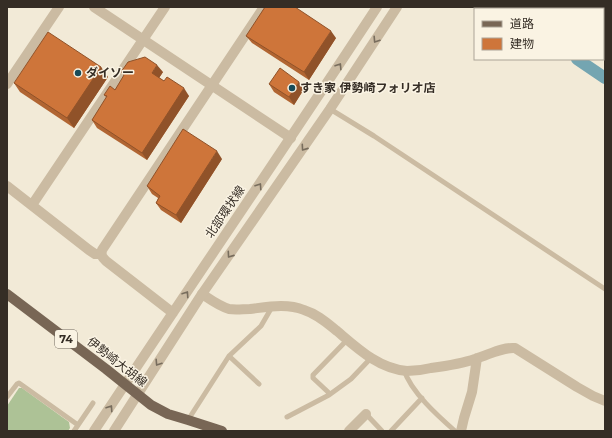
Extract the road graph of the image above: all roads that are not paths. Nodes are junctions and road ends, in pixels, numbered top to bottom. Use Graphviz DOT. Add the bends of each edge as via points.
graph roads {
  1 [pos="59,7"];
  2 [pos="94,7"];
  3 [pos="165,7"];
  4 [pos="264,7"];
  5 [pos="377,7"];
  6 [pos="397,7"];
  7 [pos="143,40"];
  8 [pos="7,84"];
  9 [pos="212,85"];
  10 [pos="330,109"];
  11 [pos="291,138"];
  12 [pos="7,186"];
  13 [pos="32,205"];
  14 [pos="101,254"];
  15 [pos="605,289"];
  16 [pos="7,294"];
  17 [pos="202,294"];
  18 [pos="272,307"];
  19 [pos="173,312"];
  20 [pos="347,340"];
  21 [pos="229,356"];
  22 [pos="371,358"];
  23 [pos="477,358"];
  24 [pos="404,370"];
  25 [pos="126,384"];
  26 [pos="259,384"];
  27 [pos="137,395"];
  28 [pos="329,395"];
  29 [pos="7,397"];
  30 [pos="422,398"];
  31 [pos="605,401"];
  32 [pos="93,403"];
  33 [pos="366,414"];
  34 [pos="287,417"];
  35 [pos="188,420"];
  36 [pos="78,425"];
  37 [pos="74,431"];
  38 [pos="94,431"];
  39 [pos="114,431"];
  40 [pos="222,431"];
  41 [pos="349,431"];
  42 [pos="382,431"];
  43 [pos="391,431"];
  44 [pos="455,431"];
  45 [pos="461,431"];
  1 -- 8 [label="street"];
  2 -- 7 [label="street"];
  3 -- 7 [label="street"];
  4 -- 9 [label="street"];
  11 -- 5 [label="street, 北部環状線, one-way"];
  6 -- 10 [label="street, one-way"];
  7 -- 9 [label="street"];
  7 -- 13 [label="street"];
  9 -- 11 [label="street"];
  9 -- 14 [label="street"];
  10 -- 15 [label="lane"];
  10 -- 17 [label="street, one-way"];
  19 -- 11 [label="street, 北部環状線, one-way"];
  12 -- 13 [label="street"];
  13 -- 14 [label="street" via="89,250"];
  14 -- 19 [label="street" via="106,261"];
  16 -- 25 [label="main road, 伊勢崎大胡線 / 74"];
  17 -- 18 [label="street" via="231,309"];
  17 -- 27 [label="street, one-way"];
  18 -- 20 [label="street" via="294,307 310,312"];
  18 -- 21 [label="lane" via="261,326"];
  19 -- 25 [label="street, 北部環状線"];
  20 -- 22 [label="street"];
  20 -- 28 [label="lane" via="313,375"];
  21 -- 26 [label="lane"];
  21 -- 35 [label="lane"];
  22 -- 24 [label="street" via="391,368"];
  22 -- 28 [label="lane" via="351,379"];
  23 -- 24 [label="street" via="454,365"];
  23 -- 31 [label="street" via="504,348 516,348 577,387"];
  23 -- 45 [label="street" via="472,392"];
  24 -- 30 [label="lane" via="406,378"];
  25 -- 27 [label="main road, 伊勢崎大胡線 / 74"];
  38 -- 25 [label="street, 北部環状線, one-way"];
  27 -- 35 [label="main road, 伊勢崎大胡線 / 74" via="168,414"];
  27 -- 39 [label="street"];
  28 -- 34 [label="lane"];
  29 -- 36 [label="lane" via="19,383"];
  30 -- 43 [label="lane"];
  30 -- 44 [label="lane"];
  32 -- 36 [label="lane"];
  33 -- 41 [label="street"];
  33 -- 42 [label="lane"];
  35 -- 40 [label="main road, 伊勢崎大胡線 / 74"];
  36 -- 37 [label="lane"];
}
